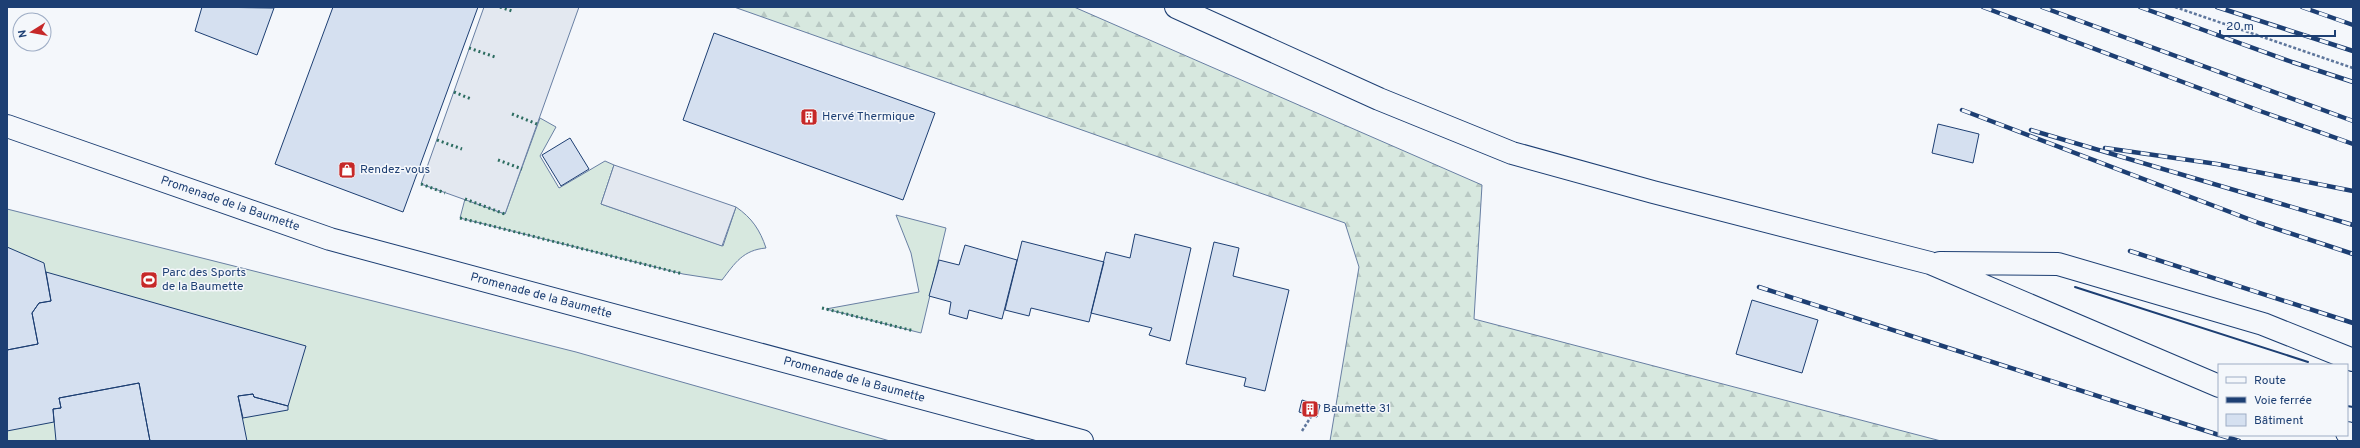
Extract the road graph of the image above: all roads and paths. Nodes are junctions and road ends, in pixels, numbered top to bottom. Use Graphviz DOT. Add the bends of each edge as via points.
graph roads {
  1 [pos="1176,7"];
  2 [pos="2175,7"];
  3 [pos="2353,68"];
  4 [pos="7,126"];
  5 [pos="1930,263"];
  6 [pos="2353,360"];
  7 [pos="2218,386"];
  8 [pos="1312,416"];
  9 [pos="1302,431"];
  10 [pos="1082,441"];
  1 -- 5 [label="street" via="1379,99 1512,153"];
  2 -- 3 [label="path"];
  4 -- 10 [label="street, Promenade de la Baumette" via="330,239"];
  5 -- 6 [label="street" via="2058,264 2263,324"];
  5 -- 7 [label="street"];
  8 -- 9 [label="path"];
}
